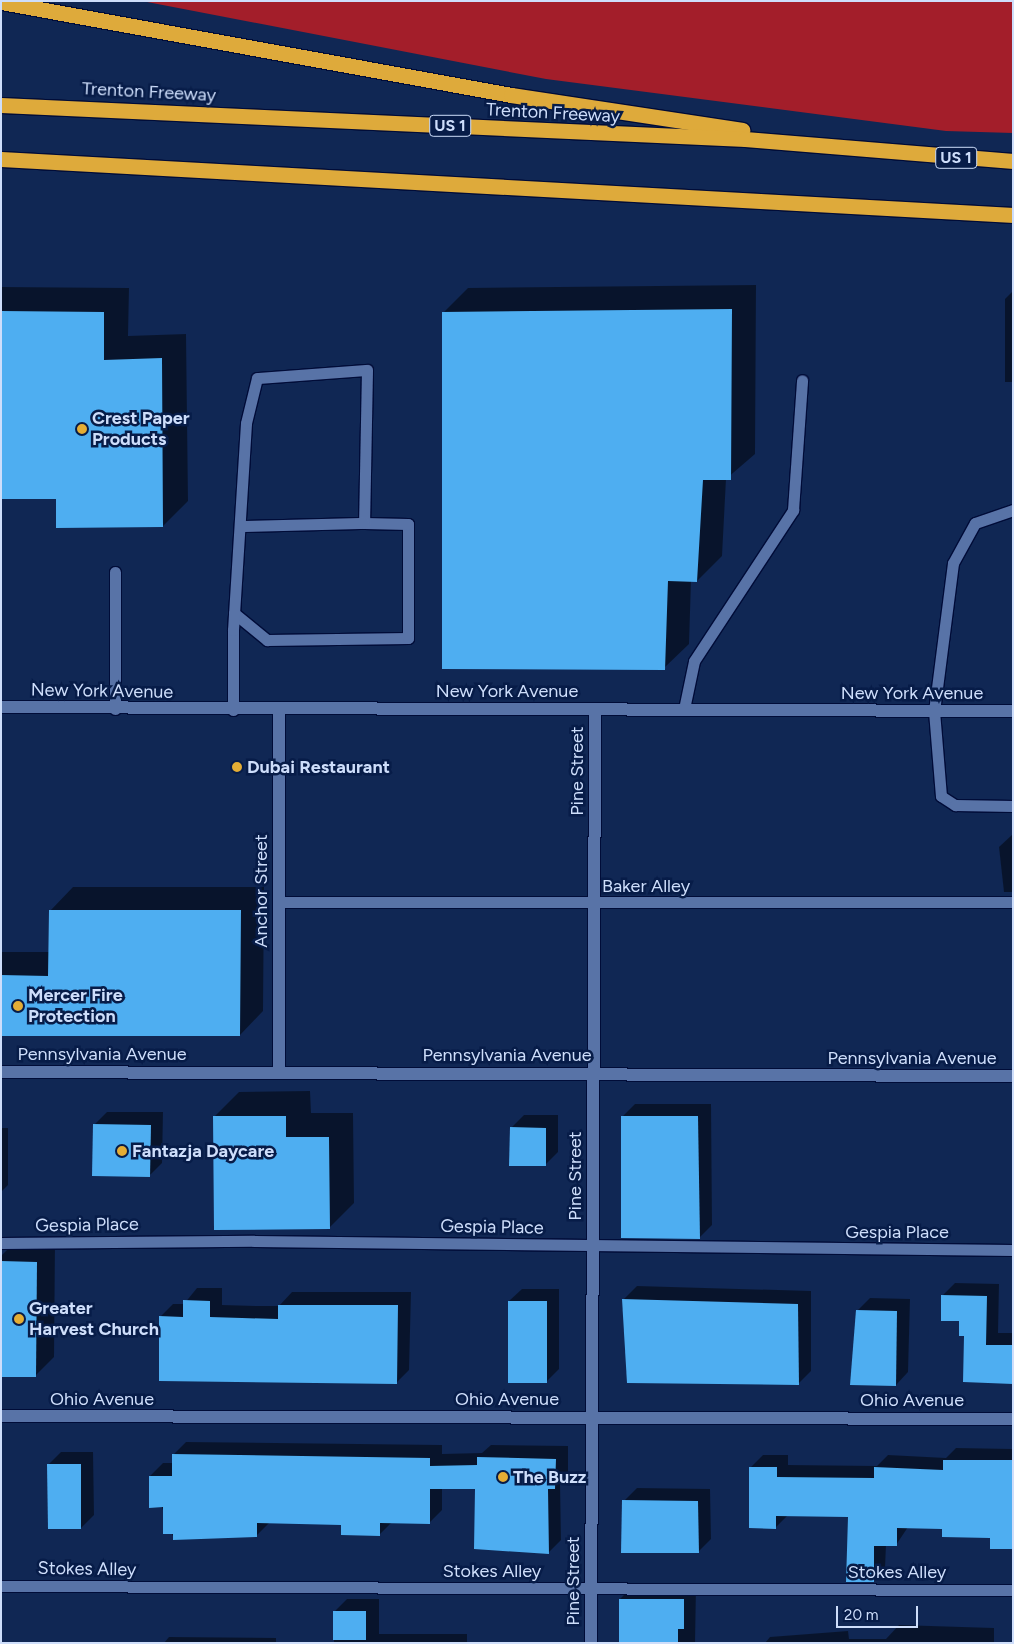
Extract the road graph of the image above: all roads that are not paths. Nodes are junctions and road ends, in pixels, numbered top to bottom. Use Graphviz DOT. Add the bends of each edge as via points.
graph roads {
  1 [pos="1,2"];
  2 [pos="1,105"];
  3 [pos="899,155"];
  4 [pos="1,159"];
  5 [pos="1013,161"];
  6 [pos="1013,215"];
  7 [pos="802,380"];
  8 [pos="1013,510"];
  9 [pos="364,523"];
  10 [pos="240,526"];
  11 [pos="115,572"];
  12 [pos="234,613"];
  13 [pos="1,707"];
  14 [pos="116,709"];
  15 [pos="279,709"];
  16 [pos="595,709"];
  17 [pos="684,709"];
  18 [pos="233,710"];
  19 [pos="934,711"];
  20 [pos="1013,711"];
  21 [pos="1013,806"];
  22 [pos="279,902"];
  23 [pos="1013,902"];
  24 [pos="594,903"];
  25 [pos="1,1072"];
  26 [pos="279,1072"];
  27 [pos="594,1073"];
  28 [pos="1013,1076"];
  29 [pos="1,1244"];
  30 [pos="593,1248"];
  31 [pos="1013,1250"];
  32 [pos="1,1416"];
  33 [pos="592,1416"];
  34 [pos="1013,1418"];
  35 [pos="1,1586"];
  36 [pos="591,1589"];
  37 [pos="1013,1590"];
  38 [pos="591,1643"];
  1 -- 3 [label="highway" via="511,95"];
  2 -- 3 [label="highway, Trenton Freeway / US 1" via="745,139"];
  3 -- 5 [label="highway, Trenton Freeway / US 1"];
  4 -- 6 [label="highway"];
  7 -- 17 [label="lane" via="793,510 694,661"];
  8 -- 19 [label="lane" via="975,523 953,563"];
  9 -- 10 [label="lane"];
  9 -- 10 [label="lane" via="367,370 257,378 246,423"];
  9 -- 12 [label="lane" via="408,524 408,638 266,640"];
  10 -- 12 [label="lane"];
  11 -- 14 [label="lane"];
  12 -- 18 [label="lane"];
  13 -- 14 [label="street, New York Avenue"];
  14 -- 18 [label="street, New York Avenue"];
  15 -- 16 [label="street, New York Avenue"];
  15 -- 18 [label="street, New York Avenue"];
  15 -- 22 [label="street, Anchor Street"];
  16 -- 17 [label="street, New York Avenue"];
  16 -- 24 [label="street, Pine Street"];
  17 -- 19 [label="street, New York Avenue"];
  19 -- 20 [label="street, New York Avenue"];
  19 -- 21 [label="lane" via="941,796 955,805"];
  22 -- 24 [label="lane, Baker Alley"];
  22 -- 26 [label="street, Anchor Street"];
  23 -- 24 [label="lane, Baker Alley"];
  24 -- 27 [label="street, Pine Street"];
  25 -- 26 [label="street, Pennsylvania Avenue"];
  26 -- 27 [label="street, Pennsylvania Avenue"];
  27 -- 28 [label="street, Pennsylvania Avenue"];
  27 -- 30 [label="street, Pine Street"];
  29 -- 30 [label="lane, Gespia Place" via="254,1241"];
  30 -- 31 [label="lane, Gespia Place"];
  30 -- 33 [label="street, Pine Street"];
  32 -- 33 [label="street, Ohio Avenue"];
  33 -- 34 [label="street, Ohio Avenue"];
  33 -- 36 [label="street, Pine Street"];
  35 -- 36 [label="lane, Stokes Alley"];
  36 -- 37 [label="lane, Stokes Alley"];
  36 -- 38 [label="street, Pine Street"];
}
